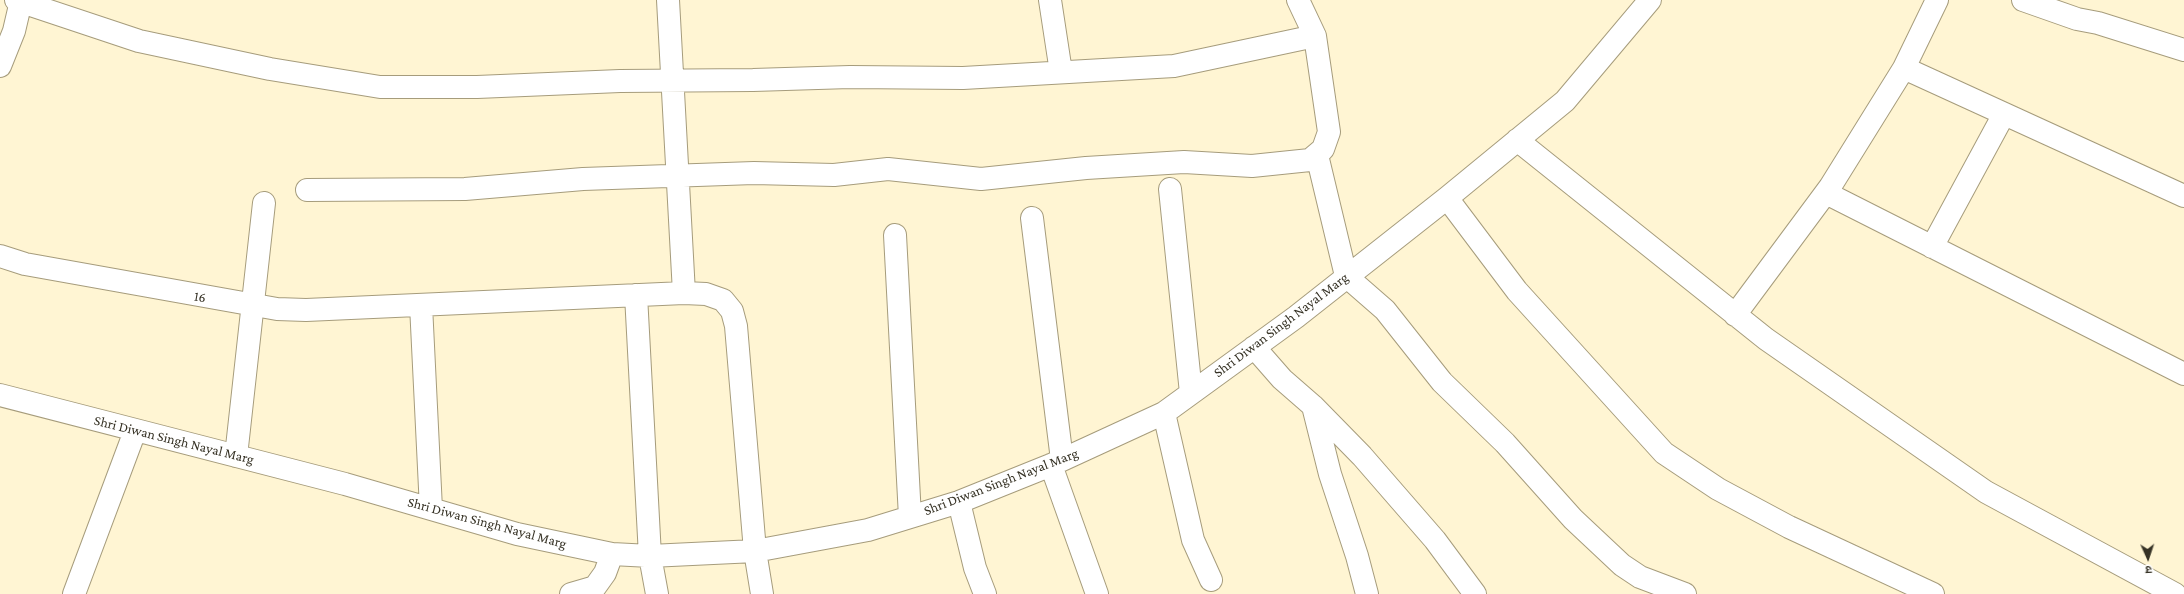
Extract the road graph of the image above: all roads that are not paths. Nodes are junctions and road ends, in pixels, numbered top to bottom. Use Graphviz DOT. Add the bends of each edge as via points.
graph roads {
  1 [pos="668,0"];
  2 [pos="1050,0"];
  3 [pos="1298,0"];
  4 [pos="1650,0"];
  5 [pos="1937,0"];
  6 [pos="2023,0"];
  7 [pos="19,1"];
  8 [pos="1315,36"];
  9 [pos="2184,50"];
  10 [pos="0,66"];
  11 [pos="1904,68"];
  12 [pos="1061,72"];
  13 [pos="672,80"];
  14 [pos="2004,114"];
  15 [pos="1517,140"];
  16 [pos="1317,155"];
  17 [pos="677,176"];
  18 [pos="1170,189"];
  19 [pos="307,190"];
  20 [pos="1826,193"];
  21 [pos="2184,196"];
  22 [pos="1447,198"];
  23 [pos="264,202"];
  24 [pos="1032,218"];
  25 [pos="895,235"];
  26 [pos="1932,246"];
  27 [pos="0,256"];
  28 [pos="1346,276"];
  29 [pos="684,293"];
  30 [pos="636,295"];
  31 [pos="421,305"];
  32 [pos="253,306"];
  33 [pos="1735,315"];
  34 [pos="1254,348"];
  35 [pos="2184,374"];
  36 [pos="1191,393"];
  37 [pos="0,395"];
  38 [pos="1313,406"];
  39 [pos="1164,413"];
  40 [pos="136,431"];
  41 [pos="236,456"];
  42 [pos="1057,463"];
  43 [pos="959,502"];
  44 [pos="431,509"];
  45 [pos="910,517"];
  46 [pos="755,551"];
  47 [pos="612,554"];
  48 [pos="650,556"];
  49 [pos="1211,580"];
  50 [pos="74,594"];
  51 [pos="571,594"];
  52 [pos="657,594"];
  53 [pos="762,594"];
  54 [pos="985,594"];
  55 [pos="1097,594"];
  56 [pos="1367,594"];
  57 [pos="1475,594"];
  58 [pos="1685,594"];
  59 [pos="1933,594"];
  60 [pos="2175,594"];
  1 -- 13 [label="street"];
  2 -- 12 [label="street"];
  3 -- 8 [label="street"];
  4 -- 15 [label="street, Shri Diwan Singh Nayal Marg" via="1565,100"];
  5 -- 11 [label="street"];
  6 -- 9 [label="street" via="2076,19 2098,23"];
  7 -- 10 [label="street" via="14,31"];
  7 -- 13 [label="street" via="138,41 270,69 380,87 477,87"];
  8 -- 12 [label="street" via="1174,66"];
  8 -- 16 [label="street" via="1329,132 1323,149"];
  11 -- 14 [label="street"];
  11 -- 20 [label="street"];
  12 -- 13 [label="street" via="963,78 850,76"];
  13 -- 17 [label="street"];
  14 -- 21 [label="street"];
  14 -- 26 [label="street"];
  15 -- 22 [label="street, Shri Diwan Singh Nayal Marg"];
  15 -- 33 [label="street"];
  16 -- 17 [label="street" via="1310,160 1252,166 1184,162 1086,168 981,179 888,169 834,175 754,173"];
  16 -- 28 [label="street"];
  17 -- 19 [label="street" via="583,179 465,189"];
  17 -- 29 [label="street"];
  18 -- 36 [label="street"];
  20 -- 26 [label="street"];
  20 -- 33 [label="street"];
  22 -- 28 [label="street, Shri Diwan Singh Nayal Marg"];
  22 -- 59 [label="street" via="1517,291 1664,453 1718,489 1789,527"];
  23 -- 32 [label="street"];
  24 -- 42 [label="street"];
  25 -- 45 [label="street"];
  26 -- 35 [label="street"];
  27 -- 32 [label="street, 16" via="25,264"];
  28 -- 34 [label="street, Shri Diwan Singh Nayal Marg"];
  28 -- 58 [label="street" via="1385,310 1442,382 1505,443 1573,519 1622,565 1640,577"];
  29 -- 30 [label="street, 16"];
  29 -- 46 [label="street, 16" via="706,294 723,300 732,311 736,326"];
  30 -- 31 [label="street, 16"];
  30 -- 48 [label="street"];
  31 -- 32 [label="street, 16" via="306,310"];
  31 -- 44 [label="street"];
  32 -- 41 [label="street"];
  33 -- 60 [label="street" via="1986,492"];
  34 -- 36 [label="street, Shri Diwan Singh Nayal Marg"];
  34 -- 38 [label="street" via="1282,379"];
  36 -- 39 [label="street, Shri Diwan Singh Nayal Marg"];
  37 -- 40 [label="street, Shri Diwan Singh Nayal Marg"];
  38 -- 56 [label="street" via="1330,474"];
  38 -- 57 [label="street" via="1362,456 1435,540"];
  39 -- 42 [label="street, Shri Diwan Singh Nayal Marg"];
  39 -- 49 [label="street" via="1193,540"];
  40 -- 41 [label="street, Shri Diwan Singh Nayal Marg"];
  40 -- 50 [label="street"];
  41 -- 44 [label="street, Shri Diwan Singh Nayal Marg"];
  42 -- 43 [label="street, Shri Diwan Singh Nayal Marg"];
  42 -- 55 [label="street"];
  43 -- 45 [label="street, Shri Diwan Singh Nayal Marg"];
  43 -- 54 [label="street" via="975,568"];
  44 -- 47 [label="street, Shri Diwan Singh Nayal Marg" via="517,534"];
  45 -- 46 [label="street, Shri Diwan Singh Nayal Marg" via="868,530"];
  46 -- 48 [label="street, Shri Diwan Singh Nayal Marg"];
  46 -- 53 [label="street, 16"];
  47 -- 48 [label="street, Shri Diwan Singh Nayal Marg"];
  47 -- 51 [label="street" via="605,573 595,587"];
  48 -- 52 [label="street"];
}
